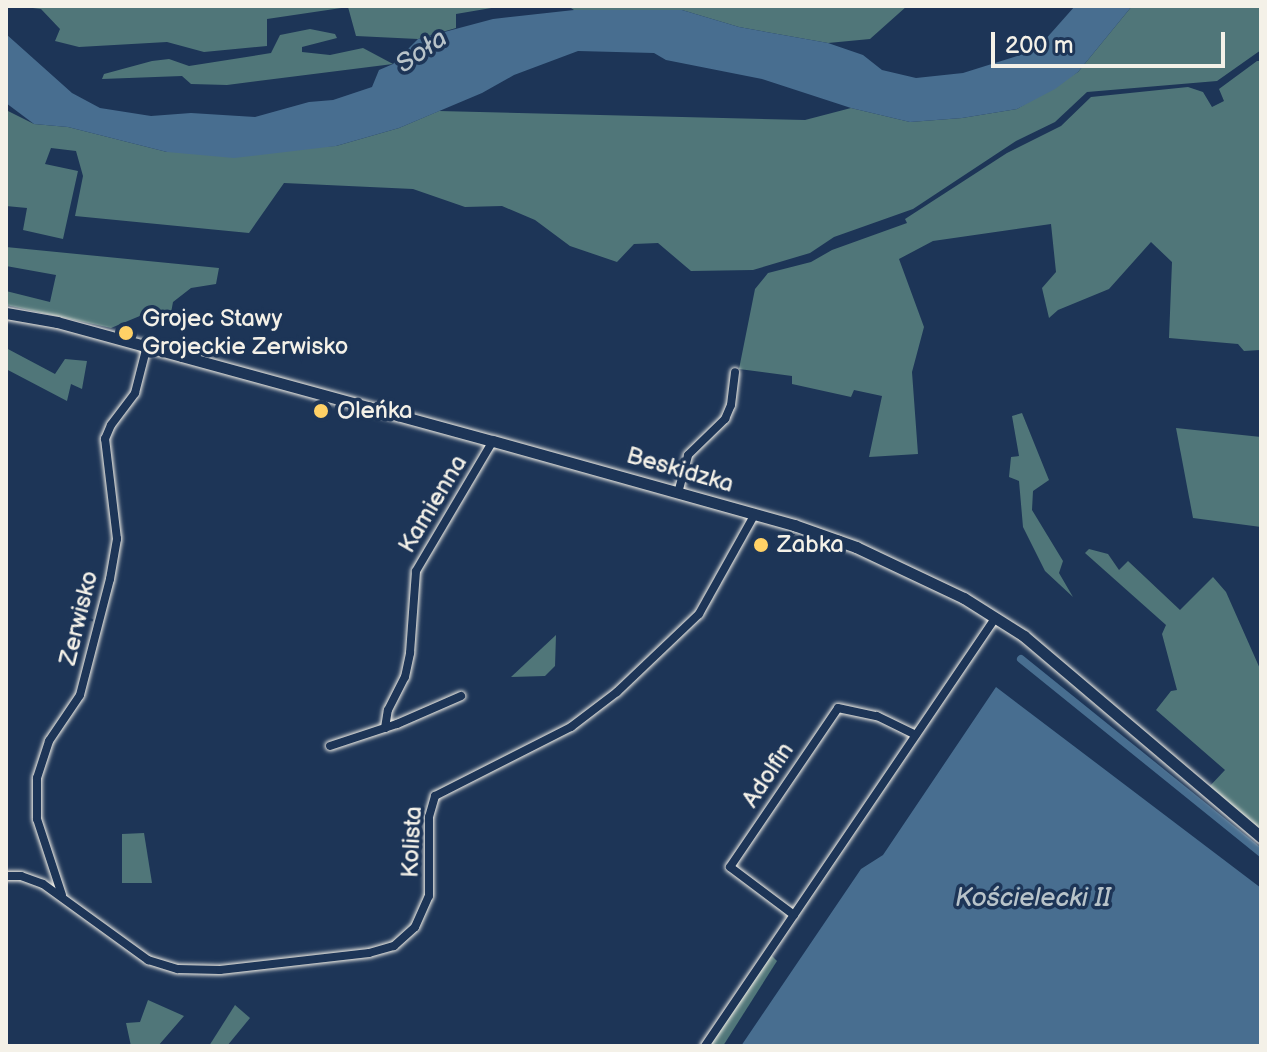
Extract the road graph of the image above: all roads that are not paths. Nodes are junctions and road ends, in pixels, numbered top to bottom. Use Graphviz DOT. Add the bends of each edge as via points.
graph roads {
  1 [pos="6,313"];
  2 [pos="147,346"];
  3 [pos="735,372"];
  4 [pos="493,441"];
  5 [pos="678,493"];
  6 [pos="755,514"];
  7 [pos="996,617"];
  8 [pos="461,696"];
  9 [pos="385,728"];
  10 [pos="916,735"];
  11 [pos="330,746"];
  12 [pos="1261,837"];
  13 [pos="6,876"];
  14 [pos="62,895"];
  15 [pos="794,915"];
  16 [pos="705,1046"];
  1 -- 2 [label="main road, Beskidzka"];
  2 -- 4 [label="main road, Beskidzka"];
  2 -- 14 [label="street, Zerwisko" via="135,393 105,442 117,543 99,621 80,695 49,741 37,778 37,819"];
  3 -- 5 [label="street" via="725,419 688,455"];
  4 -- 5 [label="main road, Beskidzka"];
  4 -- 9 [label="street, Kamienna" via="416,571 410,653"];
  5 -- 6 [label="main road, Beskidzka"];
  6 -- 7 [label="main road, Beskidzka" via="856,547"];
  6 -- 14 [label="street, Kolista" via="699,614 617,692 571,727 435,796 429,817 429,896 415,927 394,946 220,970 178,969 148,960"];
  7 -- 10 [label="street"];
  7 -- 12 [label="main road, Beskidzka"];
  8 -- 9 [label="street"];
  9 -- 11 [label="street"];
  10 -- 15 [label="street"];
  10 -- 15 [label="street, Adolfin" via="877,716 838,708 738,855 730,867"];
  13 -- 14 [label="street, Kolista" via="27,877"];
  15 -- 16 [label="street"];
}
